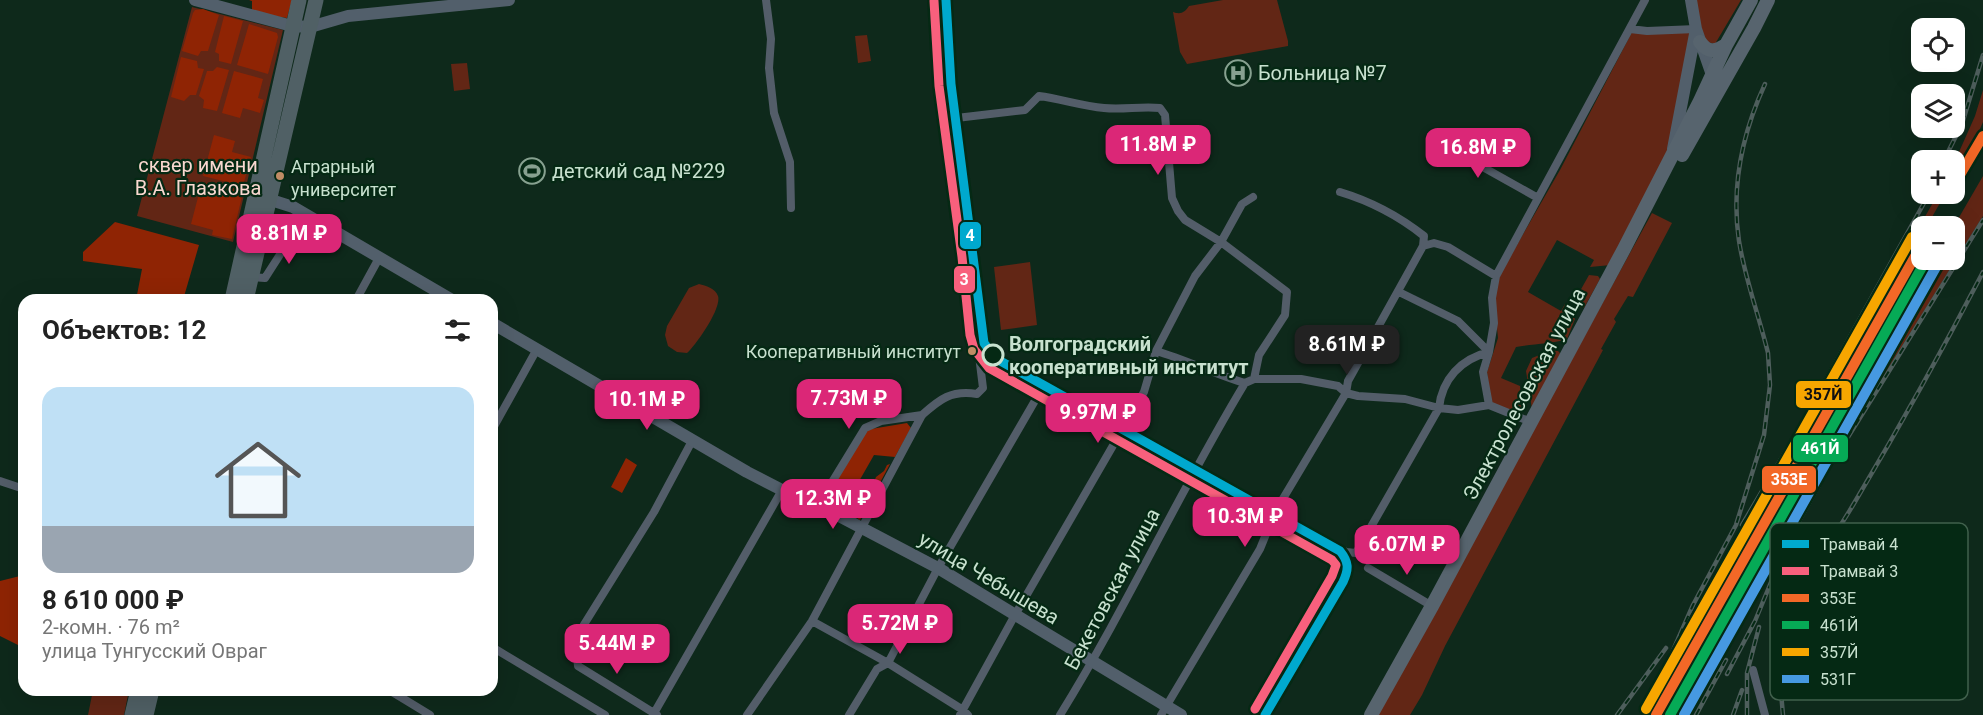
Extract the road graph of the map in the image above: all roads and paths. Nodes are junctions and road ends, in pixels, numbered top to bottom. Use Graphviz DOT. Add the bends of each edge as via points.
graph roads {
  1 [pos="195,0"];
  2 [pos="299,0"];
  3 [pos="316,0"];
  4 [pos="509,0"];
  5 [pos="766,0"];
  6 [pos="937,0"];
  7 [pos="1645,0"];
  8 [pos="1691,0"];
  9 [pos="1751,0"];
  10 [pos="1768,0"];
  11 [pos="1780,0"];
  12 [pos="292,26"];
  13 [pos="310,27"];
  14 [pos="1754,28"];
  15 [pos="1630,29"];
  16 [pos="1698,36"];
  17 [pos="1726,45"];
  18 [pos="1717,78"];
  19 [pos="948,119"];
  20 [pos="1431,138"];
  21 [pos="1671,158"];
  22 [pos="1340,192"];
  23 [pos="1253,197"];
  24 [pos="1538,198"];
  25 [pos="271,200"];
  26 [pos="791,208"];
  27 [pos="306,214"];
  28 [pos="1221,242"];
  29 [pos="1423,246"];
  30 [pos="1624,249"];
  31 [pos="379,258"];
  32 [pos="1496,276"];
  33 [pos="252,277"];
  34 [pos="1399,292"];
  35 [pos="232,294"];
  36 [pos="248,294"];
  37 [pos="359,294"];
  38 [pos="442,294"];
  39 [pos="498,327"];
  40 [pos="537,350"];
  41 [pos="1156,351"];
  42 [pos="1489,352"];
  43 [pos="1254,379"];
  44 [pos="1245,383"];
  45 [pos="1040,392"];
  46 [pos="1346,393"];
  47 [pos="1489,405"];
  48 [pos="1439,408"];
  49 [pos="922,415"];
  50 [pos="498,419"];
  51 [pos="1531,422"];
  52 [pos="1123,427"];
  53 [pos="692,441"];
  54 [pos="1197,467"];
  55 [pos="0,481"];
  56 [pos="18,487"];
  57 [pos="782,490"];
  58 [pos="818,505"];
  59 [pos="1275,512"];
  60 [pos="861,528"];
  61 [pos="938,568"];
  62 [pos="1368,568"];
  63 [pos="1337,577"];
  64 [pos="1432,606"];
  65 [pos="1015,615"];
  66 [pos="812,621"];
  67 [pos="498,651"];
  68 [pos="888,663"];
  69 [pos="1093,663"];
  70 [pos="1753,670"];
  71 [pos="137,696"];
  72 [pos="399,696"];
  73 [pos="1163,711"];
  74 [pos="964,713"];
  75 [pos="132,715"];
  76 [pos="430,715"];
  77 [pos="605,715"];
  78 [pos="655,715"];
  79 [pos="747,715"];
  80 [pos="849,715"];
  81 [pos="1060,715"];
  82 [pos="1181,715"];
  83 [pos="1258,715"];
  84 [pos="1371,715"];
  85 [pos="1765,715"];
  1 -- 12 [label="street"];
  2 -- 12 [label="highway"];
  3 -- 13 [label="highway"];
  4 -- 13 [label="street" via="348,16"];
  5 -- 26 [label="street" via="774,113 790,162"];
  6 -- 19 [label="street"];
  7 -- 15 [label="street"];
  8 -- 16 [label="street"];
  9 -- 17 [label="main road, Электролесовская улица"];
  10 -- 14 [label="main road, Электролесовская улица"];
  11 -- 14 [label="main road"];
  12 -- 13 [label="street"];
  12 -- 35 [label="highway"];
  13 -- 25 [label="highway"];
  14 -- 18 [label="main road, Электролесовская улица"];
  15 -- 16 [label="street"];
  15 -- 24 [label="street"];
  16 -- 17 [label="main road" via="1706,50 1718,51"];
  16 -- 18 [label="street"];
  16 -- 21 [label="street"];
  17 -- 18 [label="main road, Электролесовская улица"];
  18 -- 21 [label="main road, Электролесовская улица"];
  18 -- 30 [label="main road, Электролесовская улица" via="1673,170"];
  19 -- 28 [label="street" via="1025,110 1039,96 1108,109 1160,108 1165,115 1172,198 1185,220"];
  19 -- 49 [label="street" via="982,388 977,394 942,397"];
  20 -- 24 [label="street"];
  21 -- 30 [label="main road, Электролесовская улица"];
  22 -- 29 [label="street" via="1411,226 1424,237"];
  23 -- 28 [label="street" via="1242,204"];
  24 -- 32 [label="street"];
  25 -- 27 [label="street"];
  25 -- 33 [label="highway"];
  27 -- 31 [label="street"];
  27 -- 33 [label="street" via="265,278"];
  28 -- 41 [label="street" via="1195,276"];
  28 -- 43 [label="street" via="1287,292 1285,315 1259,355"];
  29 -- 32 [label="street" via="1434,243 1448,248"];
  29 -- 34 [label="street"];
  30 -- 51 [label="main road, Электролесовская улица"];
  31 -- 37 [label="street"];
  31 -- 38 [label="street"];
  32 -- 42 [label="street"];
  33 -- 36 [label="highway"];
  34 -- 42 [label="street" via="1458,321"];
  34 -- 46 [label="street" via="1348,381"];
  39 -- 40 [label="street, улица Чебышева"];
  40 -- 50 [label="street"];
  40 -- 53 [label="street, улица Чебышева"];
  41 -- 44 [label="street"];
  41 -- 52 [label="street" via="1144,392"];
  42 -- 47 [label="street" via="1483,372"];
  42 -- 48 [label="street" via="1460,364 1449,377"];
  43 -- 44 [label="street"];
  43 -- 46 [label="street" via="1301,379 1338,386"];
  44 -- 54 [label="street, Бекетовская улица"];
  45 -- 61 [label="street"];
  46 -- 48 [label="street" via="1405,399"];
  46 -- 59 [label="street"];
  47 -- 48 [label="street" via="1458,410"];
  47 -- 51 [label="street"];
  48 -- 59 [label="street" via="1358,550 1352,554"];
  49 -- 58 [label="street" via="881,421 865,428"];
  49 -- 60 [label="street"];
  51 -- 64 [label="main road, Электролесовская улица"];
  52 -- 54 [label="street"];
  52 -- 65 [label="street"];
  53 -- 57 [label="street, улица Чебышева"];
  53 -- 78 [label="street" via="654,513 575,639 578,666"];
  54 -- 59 [label="street"];
  54 -- 69 [label="street, Бекетовская улица"];
  55 -- 56 [label="street"];
  57 -- 58 [label="street, улица Чебышева"];
  57 -- 78 [label="street"];
  58 -- 60 [label="street, улица Чебышева"];
  59 -- 73 [label="street" via="1260,549"];
  60 -- 61 [label="street, улица Чебышева"];
  60 -- 66 [label="street"];
  61 -- 65 [label="street, улица Чебышева"];
  61 -- 68 [label="street"];
  62 -- 64 [label="street"];
  63 -- 83 [label="street"];
  64 -- 84 [label="main road, Электролесовская улица"];
  65 -- 69 [label="street, улица Чебышева"];
  65 -- 74 [label="street"];
  66 -- 68 [label="street"];
  66 -- 79 [label="street"];
  67 -- 77 [label="street"];
  68 -- 74 [label="street"];
  68 -- 80 [label="street" via="877,669"];
  69 -- 73 [label="street, улица Чебышева"];
  69 -- 81 [label="street, Бекетовская улица"];
  70 -- 85 [label="street"];
  71 -- 75 [label="highway"];
  72 -- 76 [label="street"];
  73 -- 82 [label="street, улица Чебышева"];
}
